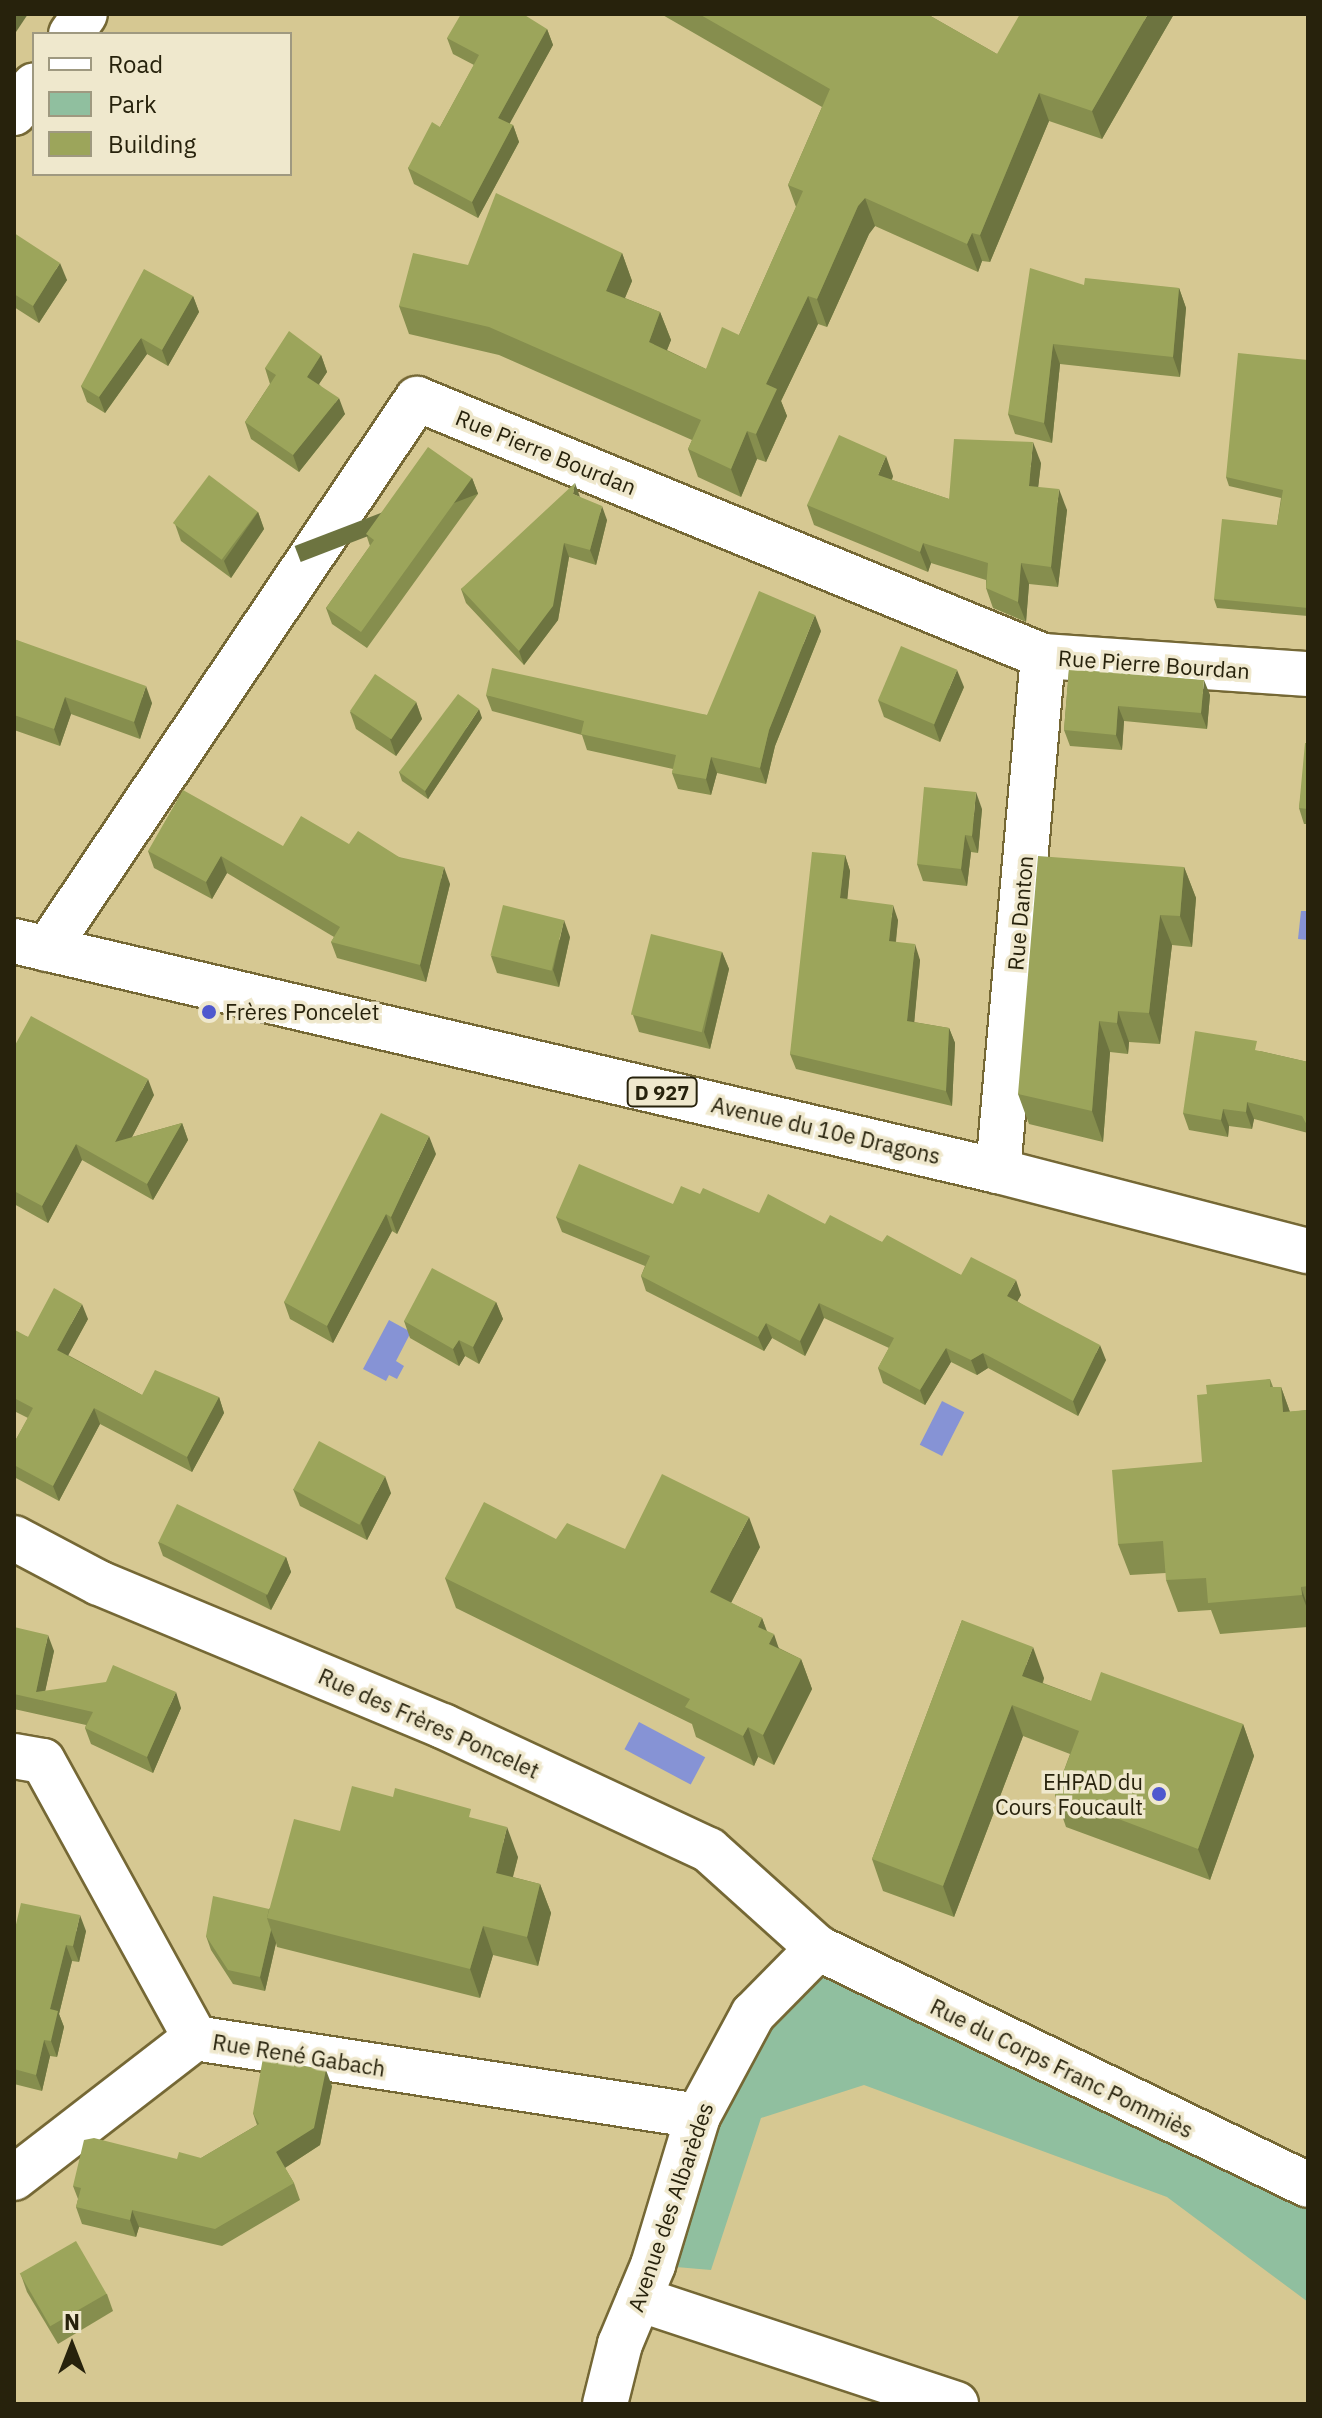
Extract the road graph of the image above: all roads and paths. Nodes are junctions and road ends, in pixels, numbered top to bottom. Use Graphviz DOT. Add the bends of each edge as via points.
graph roads {
  1 [pos="85,14"];
  2 [pos="72,32"];
  3 [pos="32,88"];
  4 [pos="14,113"];
  5 [pos="1043,656"];
  6 [pos="1308,674"];
  7 [pos="30,945"];
  8 [pos="998,1171"];
  9 [pos="1308,1251"];
  10 [pos="14,1538"];
  11 [pos="14,1756"];
  12 [pos="818,1948"];
  13 [pos="195,2038"];
  14 [pos="698,2116"];
  15 [pos="14,2178"];
  16 [pos="1308,2185"];
  17 [pos="639,2299"];
  18 [pos="605,2404"];
  19 [pos="956,2404"];
  1 -- 2 [label="street"];
  3 -- 4 [label="street"];
  5 -- 6 [label="street, Rue Pierre Bourdan"];
  5 -- 7 [label="street, Rue Pierre Bourdan" via="417,399"];
  5 -- 8 [label="street, Rue Danton"];
  7 -- 8 [label="street, Avenue du 10e Dragons / D 927"];
  8 -- 9 [label="street, Avenue du 10e Dragons / D 927"];
  10 -- 12 [label="street, Rue des Frères Poncelet" via="99,1583 443,1726 709,1850"];
  11 -- 13 [label="street, Rue René Gabach" via="43,1761"];
  12 -- 14 [label="street, Avenue des Albarèdes" via="753,2014"];
  12 -- 16 [label="street, Rue du Corps Franc Pommiès"];
  13 -- 14 [label="street, Rue René Gabach"];
  13 -- 15 [label="street"];
  14 -- 17 [label="street, Avenue des Albarèdes"];
  17 -- 18 [label="street, Avenue des Albarèdes" via="620,2344"];
  17 -- 19 [label="street"];
}
